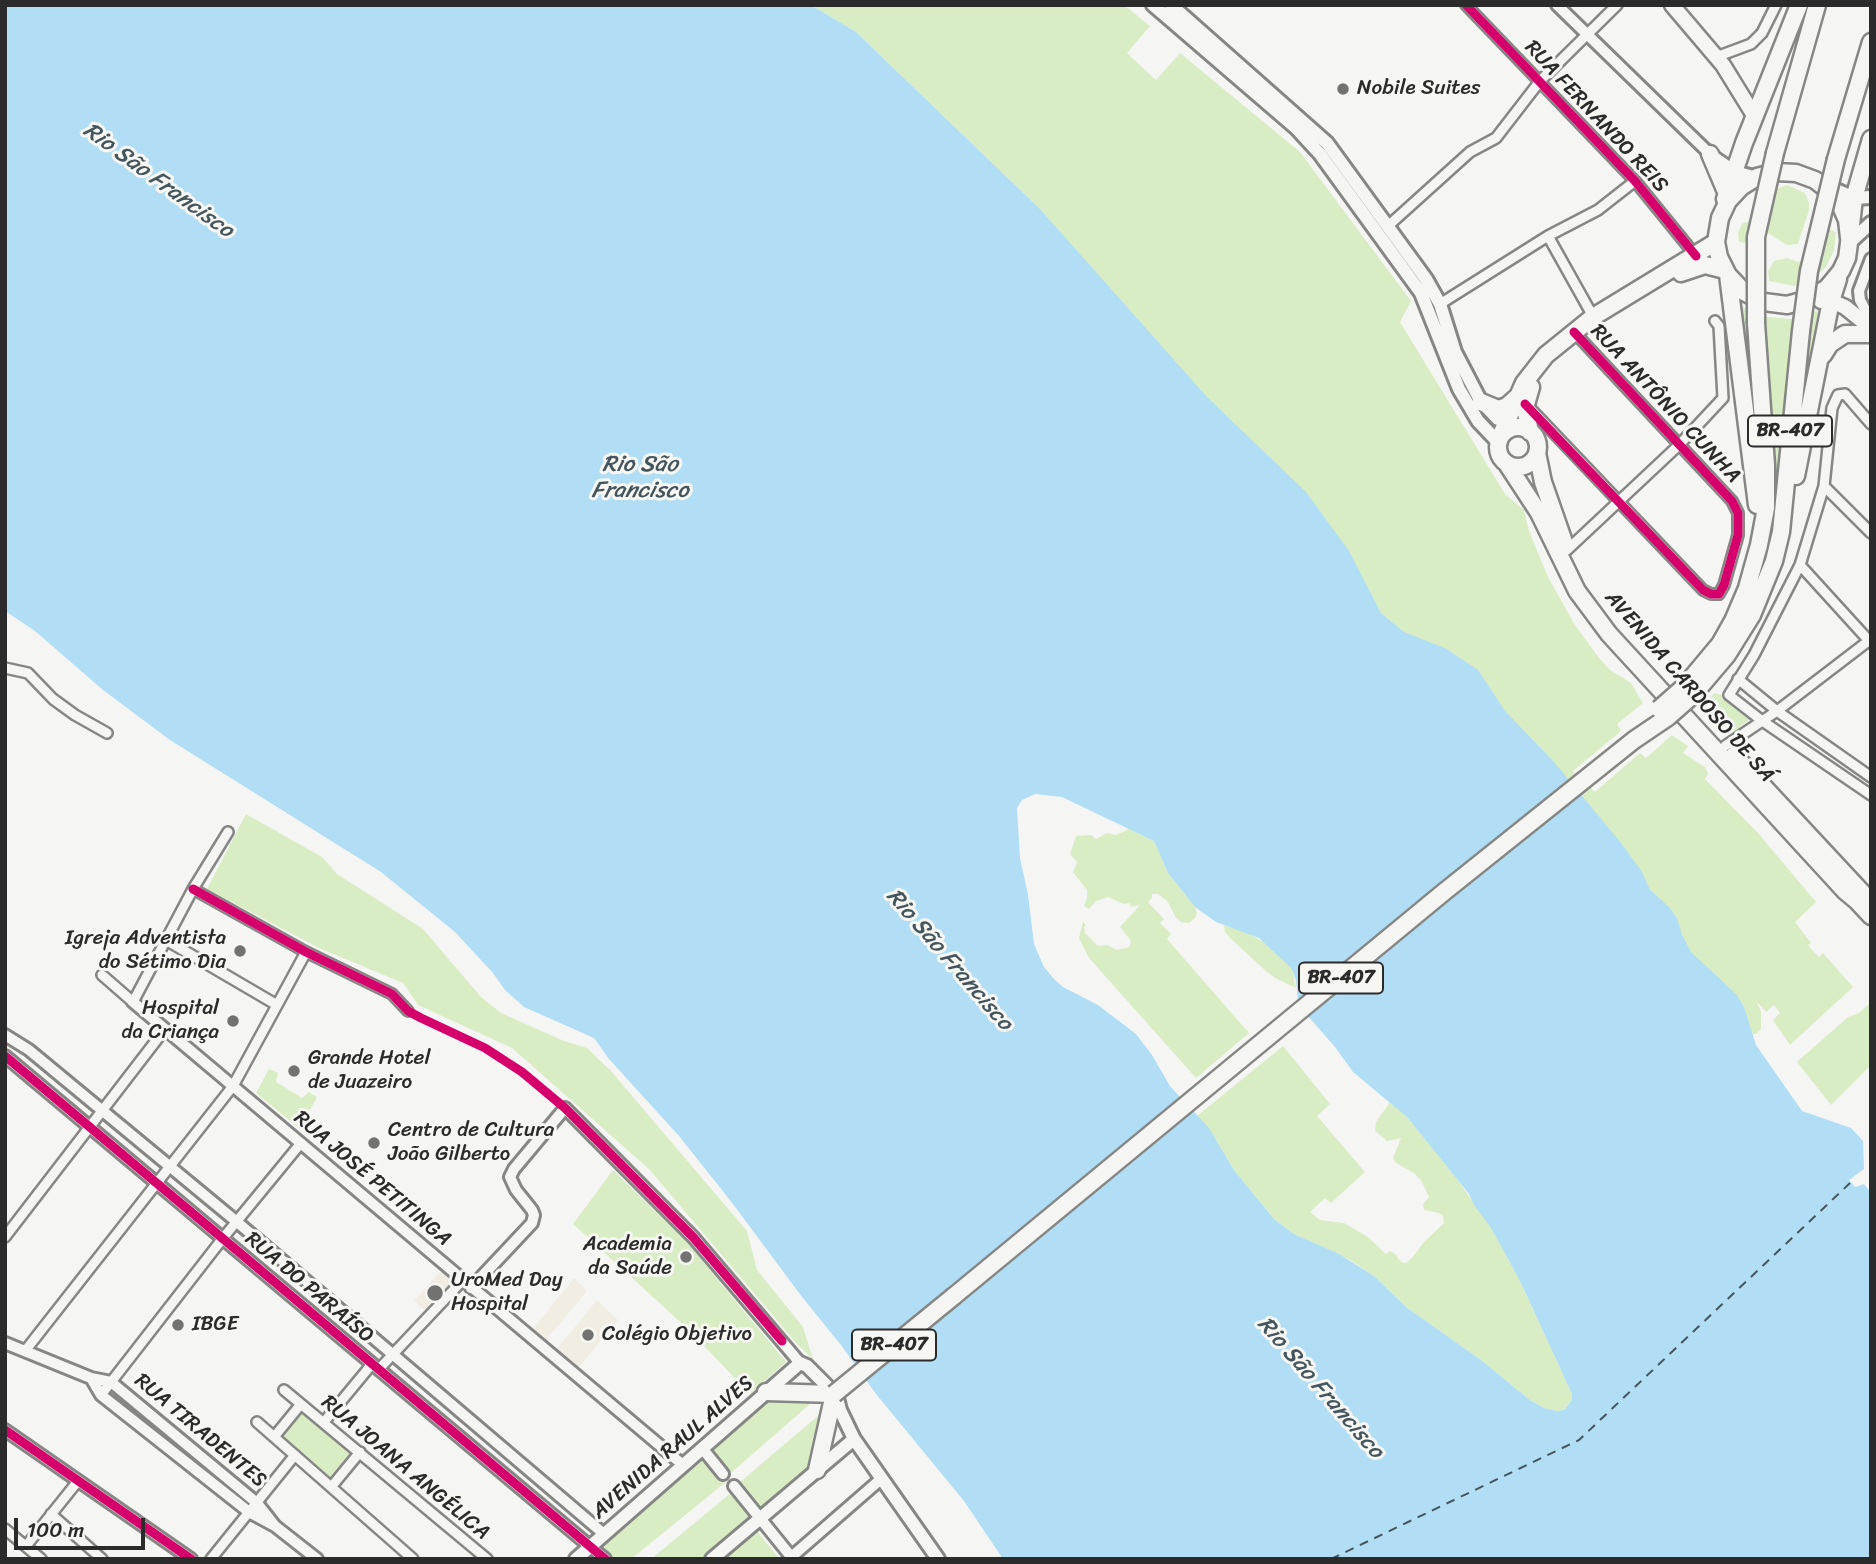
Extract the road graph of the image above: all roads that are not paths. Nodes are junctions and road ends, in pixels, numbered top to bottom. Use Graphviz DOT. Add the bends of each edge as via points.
graph roads {
  1 [pos="1153,5"];
  2 [pos="1171,5"];
  3 [pos="1466,5"];
  4 [pos="1557,5"];
  5 [pos="1617,5"];
  6 [pos="1672,5"];
  7 [pos="1799,5"];
  8 [pos="1817,5"];
  9 [pos="1775,6"];
  10 [pos="1588,36"];
  11 [pos="1871,41"];
  12 [pos="1716,57"];
  13 [pos="1540,81"];
  14 [pos="1755,117"];
  15 [pos="1871,138"];
  16 [pos="1744,143"];
  17 [pos="1710,154"];
  18 [pos="1735,170"];
  19 [pos="1757,177"];
  20 [pos="1815,180"];
  21 [pos="1634,181"];
  22 [pos="1727,194"];
  23 [pos="1871,197"];
  24 [pos="1854,198"];
  25 [pos="1720,218"];
  26 [pos="1871,223"];
  27 [pos="1388,226"];
  28 [pos="1548,236"];
  29 [pos="1849,241"];
  30 [pos="1716,242"];
  31 [pos="1696,256"];
  32 [pos="1871,259"];
  33 [pos="1841,271"];
  34 [pos="1726,272"];
  35 [pos="1810,299"];
  36 [pos="1831,301"];
  37 [pos="1440,304"];
  38 [pos="1595,320"];
  39 [pos="1715,321"];
  40 [pos="1871,321"];
  41 [pos="1871,331"];
  42 [pos="1576,335"];
  43 [pos="1818,367"];
  44 [pos="1521,401"];
  45 [pos="1481,402"];
  46 [pos="1871,425"];
  47 [pos="1511,432"];
  48 [pos="1680,444"];
  49 [pos="1537,453"];
  50 [pos="1507,464"];
  51 [pos="1824,486"];
  52 [pos="1619,503"];
  53 [pos="1782,532"];
  54 [pos="1871,533"];
  55 [pos="1759,545"];
  56 [pos="1567,550"];
  57 [pos="1800,565"];
  58 [pos="1870,641"];
  59 [pos="5,668"];
  60 [pos="1738,679"];
  61 [pos="1689,691"];
  62 [pos="1777,711"];
  63 [pos="1761,720"];
  64 [pos="107,733"];
  65 [pos="1725,746"];
  66 [pos="1871,777"];
  67 [pos="1871,795"];
  68 [pos="228,832"];
  69 [pos="193,889"];
  70 [pos="1871,902"];
  71 [pos="1871,916"];
  72 [pos="166,940"];
  73 [pos="306,952"];
  74 [pos="102,975"];
  75 [pos="132,1002"];
  76 [pos="277,1004"];
  77 [pos="408,1010"];
  78 [pos="165,1029"];
  79 [pos="10,1037"];
  80 [pos="6,1058"];
  81 [pos="233,1086"];
  82 [pos="102,1112"];
  83 [pos="89,1126"];
  84 [pos="301,1143"];
  85 [pos="170,1167"];
  86 [pos="157,1183"];
  87 [pos="237,1222"];
  88 [pos="5,1237"];
  89 [pos="223,1238"];
  90 [pos="467,1284"];
  91 [pos="311,1285"];
  92 [pos="297,1303"];
  93 [pos="5,1343"];
  94 [pos="24,1351"];
  95 [pos="393,1354"];
  96 [pos="798,1364"];
  97 [pos="376,1366"];
  98 [pos="91,1378"];
  99 [pos="111,1382"];
  100 [pos="284,1390"];
  101 [pos="770,1391"];
  102 [pos="101,1395"];
  103 [pos="836,1396"];
  104 [pos="301,1404"];
  105 [pos="257,1422"];
  106 [pos="324,1422"];
  107 [pos="5,1430"];
  108 [pos="274,1437"];
  109 [pos="854,1439"];
  110 [pos="702,1448"];
  111 [pos="360,1452"];
  112 [pos="295,1455"];
  113 [pos="820,1462"];
  114 [pos="683,1465"];
  115 [pos="723,1474"];
  116 [pos="881,1479"];
  117 [pos="78,1480"];
  118 [pos="332,1486"];
  119 [pos="734,1486"];
  120 [pos="257,1503"];
  121 [pos="249,1512"];
  122 [pos="51,1514"];
  123 [pos="760,1517"];
  124 [pos="275,1526"];
  125 [pos="5,1529"];
  126 [pos="604,1534"];
  127 [pos="591,1545"];
  128 [pos="26,1546"];
  129 [pos="791,1558"];
  130 [pos="41,1559"];
  131 [pos="102,1559"];
  132 [pos="191,1559"];
  133 [pos="211,1559"];
  134 [pos="317,1559"];
  135 [pos="414,1559"];
  136 [pos="487,1559"];
  137 [pos="576,1559"];
  138 [pos="605,1559"];
  139 [pos="712,1559"];
  140 [pos="938,1559"];
  1 -- 47 [label="main road" via="1320,153 1421,293 1459,389 1478,421"];
  2 -- 27 [label="main road" via="1327,142"];
  3 -- 13 [label="street, RUA FERNANDO REIS"];
  4 -- 10 [label="street"];
  5 -- 10 [label="street"];
  6 -- 12 [label="main road"];
  7 -- 14 [label="highway"];
  8 -- 55 [label="highway, BR-407, bridge" via="1756,237 1756,323 1766,465 1766,508"];
  9 -- 12 [label="street" via="1751,44"];
  10 -- 13 [label="street"];
  10 -- 17 [label="street"];
  11 -- 53 [label="highway, BR-407, bridge" via="1809,271"];
  12 -- 14 [label="main road"];
  13 -- 21 [label="street, RUA FERNANDO REIS"];
  13 -- 27 [label="street" via="1496,138 1470,152"];
  14 -- 16 [label="highway"];
  15 -- 24 [label="highway"];
  16 -- 17 [label="highway" via="1730,153"];
  16 -- 18 [label="highway"];
  17 -- 18 [label="street"];
  17 -- 22 [label="highway"];
  18 -- 19 [label="street"];
  18 -- 22 [label="highway"];
  19 -- 20 [label="highway" via="1796,173"];
  19 -- 25 [label="highway" via="1728,201"];
  20 -- 24 [label="main road"];
  20 -- 29 [label="highway" via="1840,204"];
  21 -- 28 [label="street" via="1598,211"];
  21 -- 31 [label="street, RUA FERNANDO REIS"];
  22 -- 25 [label="highway"];
  23 -- 24 [label="main road"];
  24 -- 29 [label="highway"];
  25 -- 30 [label="highway"];
  26 -- 29 [label="main road"];
  27 -- 37 [label="main road"];
  28 -- 37 [label="street"];
  28 -- 38 [label="street"];
  29 -- 33 [label="highway"];
  30 -- 31 [label="highway"];
  30 -- 34 [label="highway"];
  31 -- 38 [label="highway"];
  32 -- 40 [label="street" via="1859,290"];
  33 -- 35 [label="highway" via="1828,288"];
  33 -- 36 [label="highway"];
  34 -- 35 [label="highway" via="1744,292 1764,302 1787,305"];
  34 -- 38 [label="highway" via="1704,264 1687,270"];
  34 -- 55 [label="highway"];
  35 -- 36 [label="main road"];
  36 -- 41 [label="main road" via="1845,307"];
  36 -- 43 [label="highway"];
  37 -- 45 [label="main road" via="1455,352"];
  38 -- 42 [label="highway"];
  39 -- 48 [label="street" via="1723,398"];
  41 -- 43 [label="highway" via="1838,337"];
  42 -- 44 [label="highway" via="1540,362"];
  42 -- 48 [label="street, RUA ANTÔNIO CUNHA"];
  43 -- 53 [label="highway"];
  44 -- 45 [label="highway" via="1498,409"];
  44 -- 47 [label="highway"];
  44 -- 47 [label="highway"];
  44 -- 52 [label="street"];
  45 -- 47 [label="main road"];
  46 -- 51 [label="street" via="1845,394 1838,396 1832,408"];
  47 -- 49 [label="highway" via="1537,441"];
  47 -- 50 [label="highway" via="1499,454"];
  48 -- 52 [label="street"];
  48 -- 52 [label="street, RUA ANTÔNIO CUNHA" via="1738,513 1724,585 1717,594 1703,590"];
  49 -- 50 [label="highway" via="1525,466"];
  49 -- 56 [label="highway, AVENIDA CARDOSO DE SÁ"];
  50 -- 71 [label="highway, AVENIDA CARDOSO DE SÁ" via="1541,517 1577,590 1609,634"];
  51 -- 54 [label="street"];
  51 -- 57 [label="street"];
  52 -- 56 [label="street"];
  53 -- 61 [label="highway, BR-407" via="1752,615 1727,655"];
  55 -- 61 [label="highway, BR-407" via="1733,621"];
  56 -- 65 [label="highway, AVENIDA CARDOSO DE SÁ" via="1616,625"];
  57 -- 58 [label="street"];
  57 -- 60 [label="street"];
  58 -- 62 [label="street"];
  59 -- 64 [label="street" via="28,673 53,699"];
  60 -- 62 [label="street"];
  60 -- 63 [label="street" via="1730,697"];
  61 -- 103 [label="highway, BR-407, bridge" via="1050,1218 1040,1236 971,1295 954,1296"];
  62 -- 63 [label="street"];
  62 -- 66 [label="street"];
  63 -- 65 [label="street"];
  63 -- 67 [label="street"];
  65 -- 70 [label="highway, AVENIDA CARDOSO DE SÁ"];
  68 -- 69 [label="street"];
  69 -- 72 [label="street"];
  69 -- 73 [label="street"];
  72 -- 75 [label="street"];
  72 -- 76 [label="street"];
  73 -- 76 [label="street"];
  73 -- 77 [label="street" via="392,994"];
  74 -- 75 [label="street, RUA JOSÉ PETITINGA"];
  75 -- 78 [label="street, RUA JOSÉ PETITINGA"];
  76 -- 81 [label="street"];
  78 -- 81 [label="street, RUA JOSÉ PETITINGA"];
  78 -- 82 [label="street"];
  79 -- 80 [label="street"];
  79 -- 82 [label="street, RUA DO PARAÍSO"];
  80 -- 83 [label="street, RUA DO PARAÍSO"];
  81 -- 84 [label="street, RUA JOSÉ PETITINGA"];
  81 -- 85 [label="street"];
  82 -- 83 [label="street"];
  82 -- 85 [label="street, RUA DO PARAÍSO"];
  83 -- 86 [label="street, RUA DO PARAÍSO"];
  83 -- 88 [label="street"];
  84 -- 87 [label="street"];
  84 -- 90 [label="street, RUA JOSÉ PETITINGA"];
  85 -- 86 [label="street"];
  85 -- 87 [label="street, RUA DO PARAÍSO"];
  86 -- 89 [label="street, RUA DO PARAÍSO"];
  86 -- 94 [label="street"];
  87 -- 89 [label="street"];
  87 -- 91 [label="street, RUA DO PARAÍSO"];
  89 -- 92 [label="street, RUA DO PARAÍSO"];
  89 -- 99 [label="street"];
  90 -- 95 [label="street"];
  90 -- 96 [label="street" via="532,1223 532,1210 510,1177 565,1108 693,1237"];
  90 -- 114 [label="street, RUA JOSÉ PETITINGA"];
  91 -- 92 [label="street"];
  91 -- 95 [label="street, RUA DO PARAÍSO"];
  92 -- 97 [label="street, RUA DO PARAÍSO"];
  93 -- 94 [label="street, RUA TIRADENTES"];
  94 -- 98 [label="street, RUA TIRADENTES"];
  95 -- 97 [label="street"];
  95 -- 126 [label="street, RUA DO PARAÍSO"];
  96 -- 101 [label="main road, AVENIDA RAUL ALVES"];
  96 -- 103 [label="main road" via="807,1366"];
  97 -- 106 [label="street"];
  97 -- 127 [label="street, RUA DO PARAÍSO"];
  98 -- 99 [label="street, RUA TIRADENTES"];
  98 -- 102 [label="street, RUA TIRADENTES"];
  99 -- 102 [label="street"];
  99 -- 120 [label="street, RUA TIRADENTES"];
  100 -- 104 [label="street, RUA JOANA ANGÉLICA"];
  101 -- 103 [label="highway"];
  101 -- 110 [label="main road, AVENIDA RAUL ALVES"];
  102 -- 121 [label="street, RUA TIRADENTES"];
  103 -- 109 [label="main road"];
  103 -- 113 [label="highway"];
  104 -- 106 [label="street, RUA JOANA ANGÉLICA"];
  104 -- 108 [label="street, RUA JOANA ANGÉLICA"];
  105 -- 108 [label="street"];
  106 -- 111 [label="street, RUA JOANA ANGÉLICA"];
  107 -- 117 [label="street"];
  108 -- 112 [label="street"];
  109 -- 113 [label="main road"];
  109 -- 116 [label="main road"];
  110 -- 114 [label="main road, AVENIDA RAUL ALVES"];
  110 -- 115 [label="street"];
  111 -- 118 [label="street"];
  111 -- 136 [label="street, RUA JOANA ANGÉLICA"];
  112 -- 118 [label="street"];
  112 -- 120 [label="street"];
  113 -- 123 [label="main road"];
  114 -- 126 [label="main road, AVENIDA RAUL ALVES"];
  116 -- 129 [label="street"];
  116 -- 140 [label="main road"];
  117 -- 122 [label="street"];
  117 -- 132 [label="street"];
  118 -- 135 [label="street"];
  119 -- 123 [label="street"];
  120 -- 121 [label="street"];
  120 -- 124 [label="street, RUA TIRADENTES"];
  121 -- 124 [label="street, RUA TIRADENTES"];
  121 -- 133 [label="street"];
  122 -- 128 [label="street"];
  122 -- 131 [label="street"];
  123 -- 129 [label="street"];
  123 -- 139 [label="main road"];
  124 -- 134 [label="street, RUA TIRADENTES"];
  125 -- 128 [label="street"];
  126 -- 127 [label="main road, AVENIDA RAUL ALVES"];
  127 -- 137 [label="main road, AVENIDA RAUL ALVES"];
  127 -- 138 [label="street, RUA DO PARAÍSO"];
  128 -- 130 [label="street"];
}
